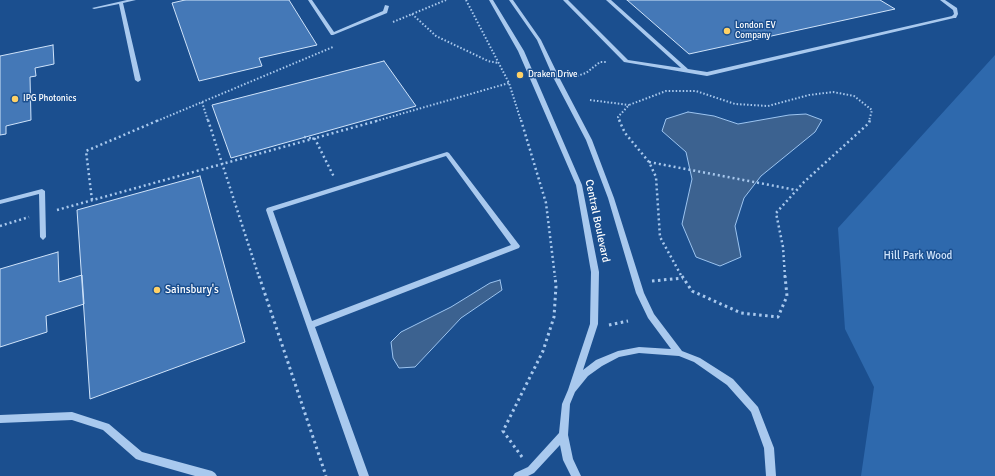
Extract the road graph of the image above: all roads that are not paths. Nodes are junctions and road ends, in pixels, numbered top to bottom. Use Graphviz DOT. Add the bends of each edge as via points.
graph roads {
  1 [pos="134,0"];
  2 [pos="491,0"];
  3 [pos="511,0"];
  4 [pos="565,0"];
  5 [pos="608,0"];
  6 [pos="942,0"];
  7 [pos="312,1"];
  8 [pos="121,3"];
  9 [pos="388,6"];
  10 [pos="94,8"];
  11 [pos="687,71"];
  12 [pos="138,80"];
  13 [pos="0,202"];
  14 [pos="43,237"];
  15 [pos="310,325"];
  16 [pos="679,353"];
  17 [pos="572,390"];
  18 [pos="0,419"];
  19 [pos="563,435"];
  20 [pos="212,476"];
  21 [pos="364,476"];
  22 [pos="518,476"];
  23 [pos="576,476"];
  24 [pos="771,476"];
  1 -- 8 [label="street"];
  2 -- 17 [label="street, Central Boulevard" via="521,51 579,185 595,272 594,324"];
  3 -- 16 [label="street, Central Boulevard" via="539,40 589,140 611,198 640,293 651,316"];
  4 -- 11 [label="street" via="623,60"];
  5 -- 11 [label="street"];
  6 -- 11 [label="street" via="955,10 954,17 707,74"];
  7 -- 9 [label="street" via="333,34 385,12"];
  8 -- 10 [label="street"];
  8 -- 12 [label="street"];
  13 -- 14 [label="street" via="42,191"];
  15 -- 15 [label="street" via="269,210 447,154 516,246"];
  15 -- 21 [label="street"];
  16 -- 17 [label="street" via="639,350 618,354 594,366"];
  16 -- 24 [label="street" via="697,360 730,382 755,410 769,448"];
  17 -- 19 [label="street, Central Boulevard" via="566,404"];
  18 -- 20 [label="street" via="72,416 106,427 139,456"];
  19 -- 22 [label="street" via="531,470"];
  19 -- 23 [label="street, Central Boulevard" via="568,460"];
}
